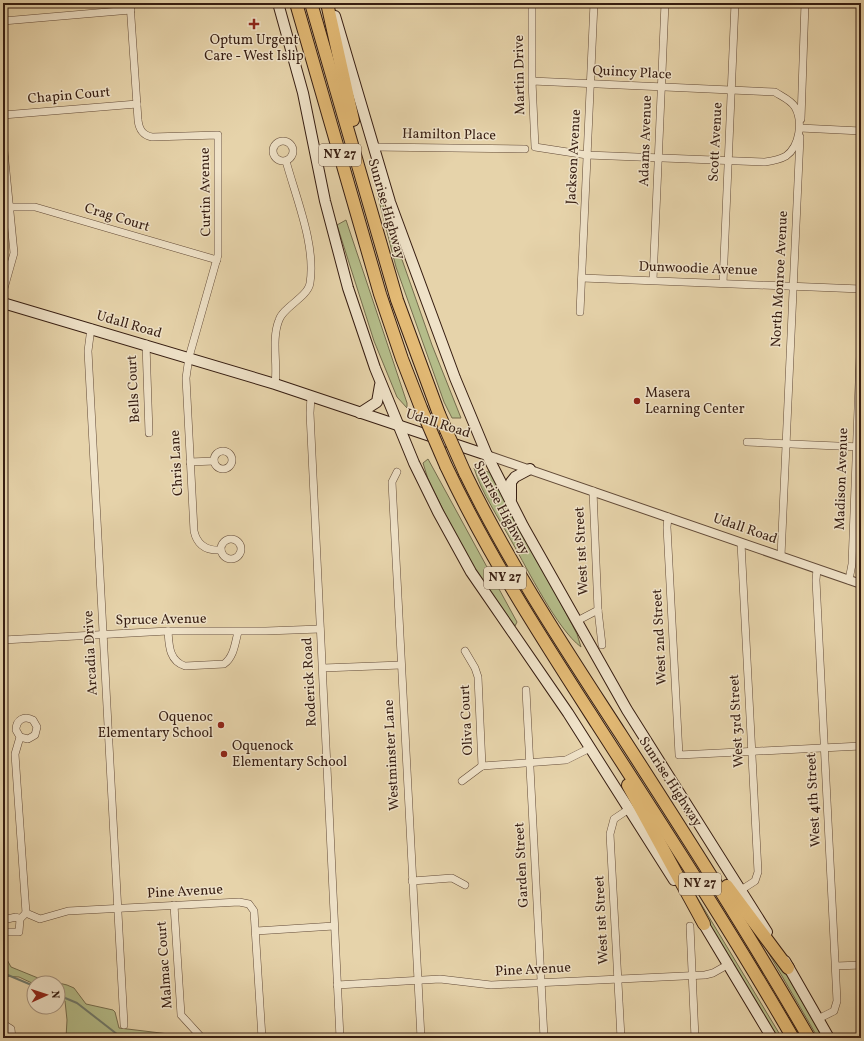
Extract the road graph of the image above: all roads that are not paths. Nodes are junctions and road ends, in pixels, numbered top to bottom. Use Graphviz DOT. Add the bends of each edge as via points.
graph roads {
  1 [pos="278,3"];
  2 [pos="290,3"];
  3 [pos="296,3"];
  4 [pos="311,3"];
  5 [pos="327,3"];
  6 [pos="332,3"];
  7 [pos="532,3"];
  8 [pos="594,3"];
  9 [pos="665,3"];
  10 [pos="735,3"];
  11 [pos="805,3"];
  12 [pos="130,6"];
  13 [pos="3,21"];
  14 [pos="315,68"];
  15 [pos="532,81"];
  16 [pos="591,84"];
  17 [pos="661,87"];
  18 [pos="732,90"];
  19 [pos="137,104"];
  20 [pos="3,115"];
  21 [pos="800,128"];
  22 [pos="861,130"];
  23 [pos="3,141"];
  24 [pos="373,147"];
  25 [pos="524,149"];
  26 [pos="587,155"];
  27 [pos="658,157"];
  28 [pos="728,160"];
  29 [pos="286,161"];
  30 [pos="361,175"];
  31 [pos="9,207"];
  32 [pos="217,260"];
  33 [pos="582,278"];
  34 [pos="653,280"];
  35 [pos="723,283"];
  36 [pos="792,286"];
  37 [pos="861,289"];
  38 [pos="3,292"];
  39 [pos="3,303"];
  40 [pos="580,312"];
  41 [pos="91,328"];
  42 [pos="861,331"];
  43 [pos="146,344"];
  44 [pos="189,357"];
  45 [pos="380,383"];
  46 [pos="275,384"];
  47 [pos="312,396"];
  48 [pos="360,413"];
  49 [pos="397,426"];
  50 [pos="149,433"];
  51 [pos="747,442"];
  52 [pos="786,444"];
  53 [pos="858,447"];
  54 [pos="487,455"];
  55 [pos="214,461"];
  56 [pos="190,462"];
  57 [pos="530,469"];
  58 [pos="397,472"];
  59 [pos="593,491"];
  60 [pos="512,505"];
  61 [pos="668,517"];
  62 [pos="741,543"];
  63 [pos="221,550"];
  64 [pos="781,556"];
  65 [pos="817,569"];
  66 [pos="849,580"];
  67 [pos="861,584"];
  68 [pos="598,610"];
  69 [pos="577,621"];
  70 [pos="3,625"];
  71 [pos="320,629"];
  72 [pos="168,631"];
  73 [pos="238,632"];
  74 [pos="104,635"];
  75 [pos="3,640"];
  76 [pos="602,645"];
  77 [pos="465,651"];
  78 [pos="401,665"];
  79 [pos="323,668"];
  80 [pos="526,690"];
  81 [pos="602,732"];
  82 [pos="20,737"];
  83 [pos="861,746"];
  84 [pos="590,748"];
  85 [pos="824,748"];
  86 [pos="751,752"];
  87 [pos="529,762"];
  88 [pos="482,766"];
  89 [pos="462,781"];
  90 [pos="629,809"];
  91 [pos="689,840"];
  92 [pos="412,881"];
  93 [pos="465,885"];
  94 [pos="741,890"];
  95 [pos="174,905"];
  96 [pos="117,908"];
  97 [pos="26,913"];
  98 [pos="20,919"];
  99 [pos="3,920"];
  100 [pos="704,924"];
  101 [pos="334,926"];
  102 [pos="690,926"];
  103 [pos="256,931"];
  104 [pos="3,932"];
  105 [pos="729,964"];
  106 [pos="861,965"];
  107 [pos="836,966"];
  108 [pos="788,968"];
  109 [pos="692,975"];
  110 [pos="618,978"];
  111 [pos="418,980"];
  112 [pos="541,982"];
  113 [pos="337,985"];
  114 [pos="818,1019"];
  115 [pos="3,1024"];
  116 [pos="124,1025"];
  117 [pos="12,1038"];
  118 [pos="202,1038"];
  119 [pos="262,1038"];
  120 [pos="340,1038"];
  121 [pos="421,1038"];
  122 [pos="544,1038"];
  123 [pos="621,1038"];
  124 [pos="695,1038"];
  125 [pos="772,1038"];
  126 [pos="793,1038"];
  127 [pos="809,1038"];
  128 [pos="829,1038"];
  1 -- 45 [label="main road" via="303,93 325,201 343,269"];
  2 -- 14 [label="highway"];
  3 -- 14 [label="highway, Sunrise Highway / NY 27"];
  4 -- 30 [label="highway, Sunrise Highway / NY 27"];
  5 -- 30 [label="highway" via="353,124"];
  6 -- 24 [label="main road, Sunrise Highway"];
  7 -- 15 [label="street, Martin Drive"];
  8 -- 16 [label="street, Jackson Avenue"];
  9 -- 17 [label="street, Adams Avenue"];
  10 -- 18 [label="street, Scott Avenue"];
  11 -- 21 [label="street, North Monroe Avenue"];
  12 -- 13 [label="street"];
  12 -- 19 [label="street, Curtin Avenue"];
  14 -- 81 [label="highway, Sunrise Highway / NY 27, bridge" via="380,294 402,359 446,466 508,583"];
  15 -- 16 [label="street, Quincy Place"];
  15 -- 26 [label="street, Martin Drive" via="535,147"];
  16 -- 17 [label="street, Quincy Place"];
  16 -- 26 [label="street, Jackson Avenue"];
  17 -- 18 [label="street, Quincy Place"];
  17 -- 27 [label="street, Adams Avenue"];
  18 -- 21 [label="street" via="775,92 787,98 795,106"];
  18 -- 28 [label="street, Scott Avenue"];
  19 -- 20 [label="street, Chapin Court"];
  19 -- 32 [label="street, Curtin Avenue" via="139,127 146,136 218,135"];
  21 -- 22 [label="street"];
  21 -- 28 [label="street" via="793,150 776,160"];
  21 -- 36 [label="street, North Monroe Avenue"];
  23 -- 31 [label="street"];
  24 -- 25 [label="street, Hamilton Place"];
  24 -- 54 [label="main road, Sunrise Highway" via="390,202 448,362"];
  26 -- 27 [label="street"];
  26 -- 33 [label="street, Jackson Avenue"];
  27 -- 28 [label="street"];
  27 -- 34 [label="street, Adams Avenue"];
  28 -- 35 [label="street, Scott Avenue"];
  29 -- 46 [label="street" via="310,247 310,285 279,318 276,331"];
  30 -- 91 [label="highway, Sunrise Highway / NY 27, bridge" via="402,317 439,414 465,473 530,592"];
  31 -- 32 [label="street, Crag Court" via="35,206"];
  31 -- 38 [label="street" via="14,256"];
  32 -- 44 [label="street, Curtin Avenue"];
  33 -- 34 [label="street, Dunwoodie Avenue"];
  33 -- 40 [label="street, Jackson Avenue"];
  34 -- 35 [label="street, Dunwoodie Avenue"];
  35 -- 36 [label="street, Dunwoodie Avenue"];
  36 -- 37 [label="street, Dunwoodie Avenue"];
  36 -- 52 [label="street, North Monroe Avenue"];
  39 -- 41 [label="main road, Udall Road"];
  41 -- 43 [label="main road, Udall Road"];
  41 -- 74 [label="street, Arcadia Drive" via="88,351"];
  42 -- 53 [label="street, Madison Avenue"];
  43 -- 44 [label="main road, Udall Road"];
  43 -- 50 [label="street, Bells Court"];
  44 -- 46 [label="main road, Udall Road"];
  44 -- 56 [label="street, Chris Lane" via="186,378"];
  45 -- 48 [label="main road" via="377,402"];
  45 -- 49 [label="main road"];
  46 -- 47 [label="main road, Udall Road"];
  47 -- 48 [label="main road, Udall Road"];
  47 -- 71 [label="street, Roderick Road" via="310,413"];
  48 -- 49 [label="main road, Udall Road"];
  49 -- 54 [label="main road, Udall Road"];
  49 -- 84 [label="main road" via="429,496 468,567"];
  51 -- 52 [label="street"];
  52 -- 53 [label="street"];
  52 -- 64 [label="street, North Monroe Avenue"];
  53 -- 66 [label="street, Madison Avenue"];
  54 -- 57 [label="street, Udall Road"];
  54 -- 60 [label="main road, Sunrise Highway"];
  55 -- 56 [label="street"];
  56 -- 63 [label="street, Chris Lane" via="196,539 200,545"];
  57 -- 59 [label="street, Udall Road"];
  57 -- 60 [label="main road" via="511,482"];
  58 -- 78 [label="street, Westminster Lane" via="392,482"];
  59 -- 61 [label="street, Udall Road"];
  59 -- 68 [label="street, West 1st Street"];
  60 -- 69 [label="main road, Sunrise Highway"];
  61 -- 62 [label="street, Udall Road"];
  61 -- 86 [label="street, West 2nd Street" via="679,756"];
  62 -- 64 [label="street, Udall Road"];
  62 -- 86 [label="street, West 3rd Street"];
  64 -- 65 [label="street, Udall Road"];
  65 -- 66 [label="street, Udall Road"];
  65 -- 85 [label="street, West 4th Street"];
  66 -- 67 [label="street, Udall Road"];
  68 -- 69 [label="street, West 1st Street"];
  68 -- 76 [label="street, West 1st Street"];
  69 -- 94 [label="main road, Sunrise Highway" via="638,729"];
  70 -- 75 [label="street"];
  71 -- 73 [label="street, Spruce Avenue"];
  71 -- 79 [label="street, Roderick Road"];
  72 -- 73 [label="street, Spruce Avenue"];
  72 -- 73 [label="street" via="172,657 180,665 185,666 224,664 232,655"];
  72 -- 74 [label="street, Spruce Avenue"];
  74 -- 75 [label="street, Spruce Avenue"];
  74 -- 96 [label="street, Arcadia Drive"];
  77 -- 88 [label="street, Oliva Court" via="478,677"];
  78 -- 79 [label="street"];
  78 -- 92 [label="street, Westminster Lane"];
  79 -- 101 [label="street, Roderick Road"];
  80 -- 87 [label="street, Garden Street"];
  81 -- 100 [label="highway" via="626,782"];
  81 -- 126 [label="highway, Sunrise Highway / NY 27" via="720,915"];
  82 -- 97 [label="street" via="15,754"];
  83 -- 85 [label="street"];
  84 -- 87 [label="street" via="570,759"];
  84 -- 90 [label="main road"];
  85 -- 86 [label="street"];
  85 -- 107 [label="street, West 4th Street"];
  86 -- 94 [label="street, West 3rd Street" via="758,875 753,883"];
  87 -- 88 [label="street"];
  87 -- 112 [label="street, Garden Street"];
  88 -- 89 [label="street, Oliva Court"];
  90 -- 100 [label="main road"];
  90 -- 110 [label="street, West 1st Street" via="614,819 610,834"];
  91 -- 108 [label="highway"];
  91 -- 127 [label="highway, Sunrise Highway / NY 27" via="747,931"];
  92 -- 93 [label="street" via="452,878"];
  92 -- 111 [label="street, Westminster Lane"];
  94 -- 108 [label="main road, Sunrise Highway"];
  95 -- 96 [label="street, Pine Avenue"];
  95 -- 103 [label="street, Pine Avenue" via="239,902 249,904 254,911"];
  95 -- 118 [label="street, Malmac Court" via="181,1015"];
  96 -- 97 [label="street, Pine Avenue" via="68,911 40,919"];
  96 -- 116 [label="street, Arcadia Drive"];
  97 -- 98 [label="street"];
  98 -- 99 [label="street" via="16,917"];
  98 -- 104 [label="street" via="19,932"];
  100 -- 105 [label="main road"];
  101 -- 103 [label="street"];
  101 -- 113 [label="street, Roderick Road"];
  102 -- 109 [label="street"];
  103 -- 119 [label="street"];
  105 -- 109 [label="street, Pine Avenue" via="709,974"];
  105 -- 125 [label="main road"];
  106 -- 107 [label="street"];
  107 -- 114 [label="street, West 4th Street" via="837,1007 832,1013"];
  108 -- 114 [label="main road, Sunrise Highway"];
  109 -- 110 [label="street, Pine Avenue"];
  109 -- 124 [label="street"];
  110 -- 112 [label="street, Pine Avenue"];
  110 -- 123 [label="street, West 1st Street"];
  111 -- 112 [label="street, Pine Avenue" via="453,980 491,985"];
  111 -- 113 [label="street, Pine Avenue"];
  111 -- 121 [label="street, Westminster Lane"];
  112 -- 122 [label="street, Garden Street"];
  113 -- 120 [label="street, Roderick Road"];
  114 -- 128 [label="main road, Sunrise Highway"];
  115 -- 117 [label="street" via="12,1029"];
}
